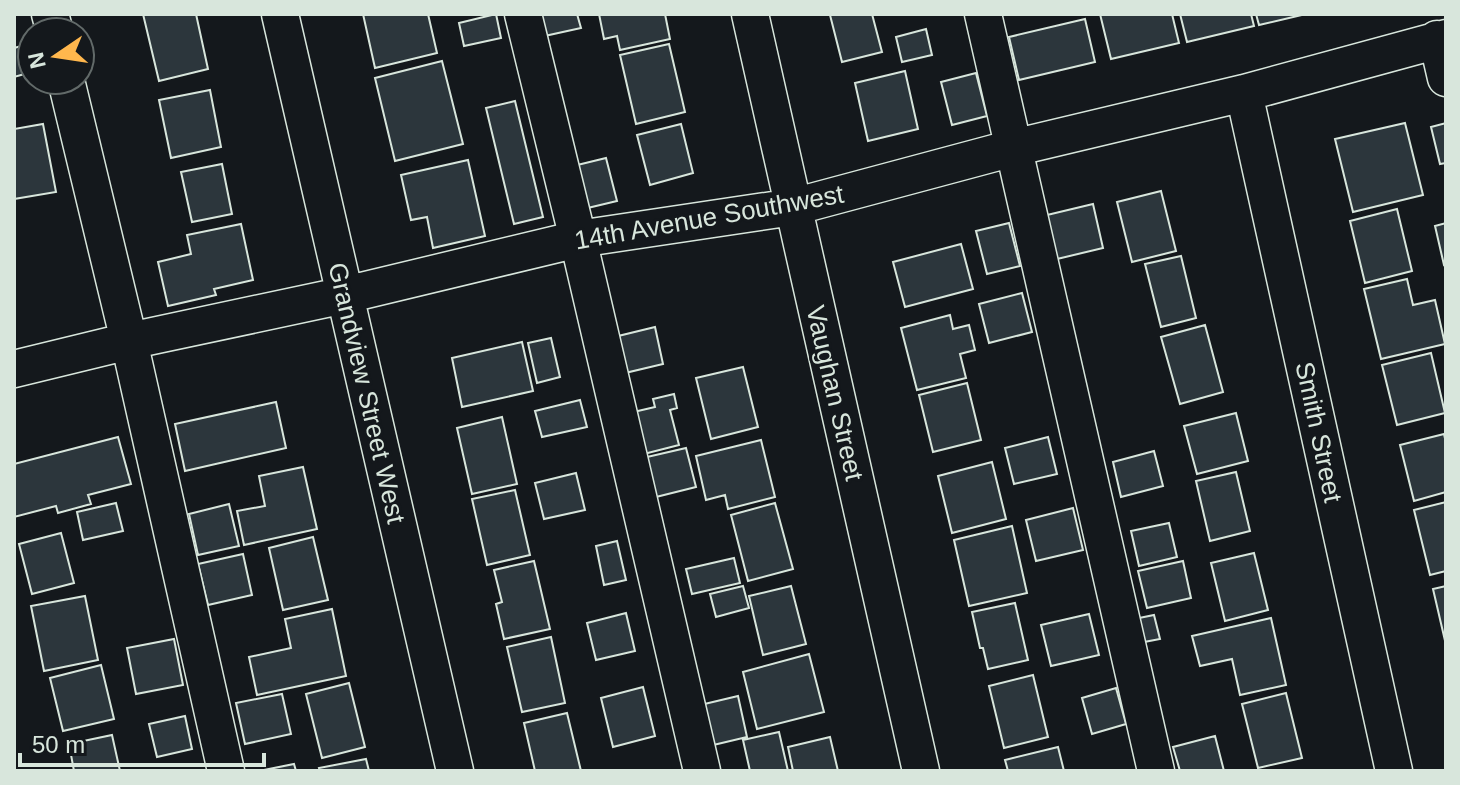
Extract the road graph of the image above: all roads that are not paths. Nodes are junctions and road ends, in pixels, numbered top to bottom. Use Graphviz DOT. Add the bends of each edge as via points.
graph roads {
  1 [pos="280,14"];
  2 [pos="523,14"];
  3 [pos="750,14"];
  4 [pos="983,14"];
  5 [pos="1442,38"];
  6 [pos="1446,78"];
  7 [pos="1244,93"];
  8 [pos="70,96"];
  9 [pos="1013,148"];
  10 [pos="793,207"];
  11 [pos="578,239"];
  12 [pos="345,295"];
  13 [pos="129,341"];
  14 [pos="14,369"];
  15 [pos="226,771"];
  16 [pos="455,771"];
  17 [pos="702,771"];
  18 [pos="921,771"];
  19 [pos="1156,771"];
  20 [pos="1394,771"];
  1 -- 12 [label="street, Grandview Street West"];
  2 -- 11 [label="street"];
  3 -- 10 [label="street, Vaughan Street"];
  4 -- 9 [label="street"];
  5 -- 6 [label="street"];
  5 -- 7 [label="street, 14th Avenue Southwest"];
  7 -- 9 [label="street, 14th Avenue Southwest"];
  7 -- 20 [label="street, Smith Street"];
  8 -- 13 [label="street"];
  9 -- 10 [label="street, 14th Avenue Southwest"];
  9 -- 19 [label="street"];
  10 -- 11 [label="street, 14th Avenue Southwest"];
  10 -- 18 [label="street, Vaughan Street"];
  11 -- 12 [label="street, 14th Avenue Southwest"];
  11 -- 17 [label="street"];
  12 -- 13 [label="street, 14th Avenue Southwest"];
  12 -- 16 [label="street, Grandview Street West"];
  13 -- 14 [label="street, 14th Avenue Southwest"];
  13 -- 15 [label="street"];
}
